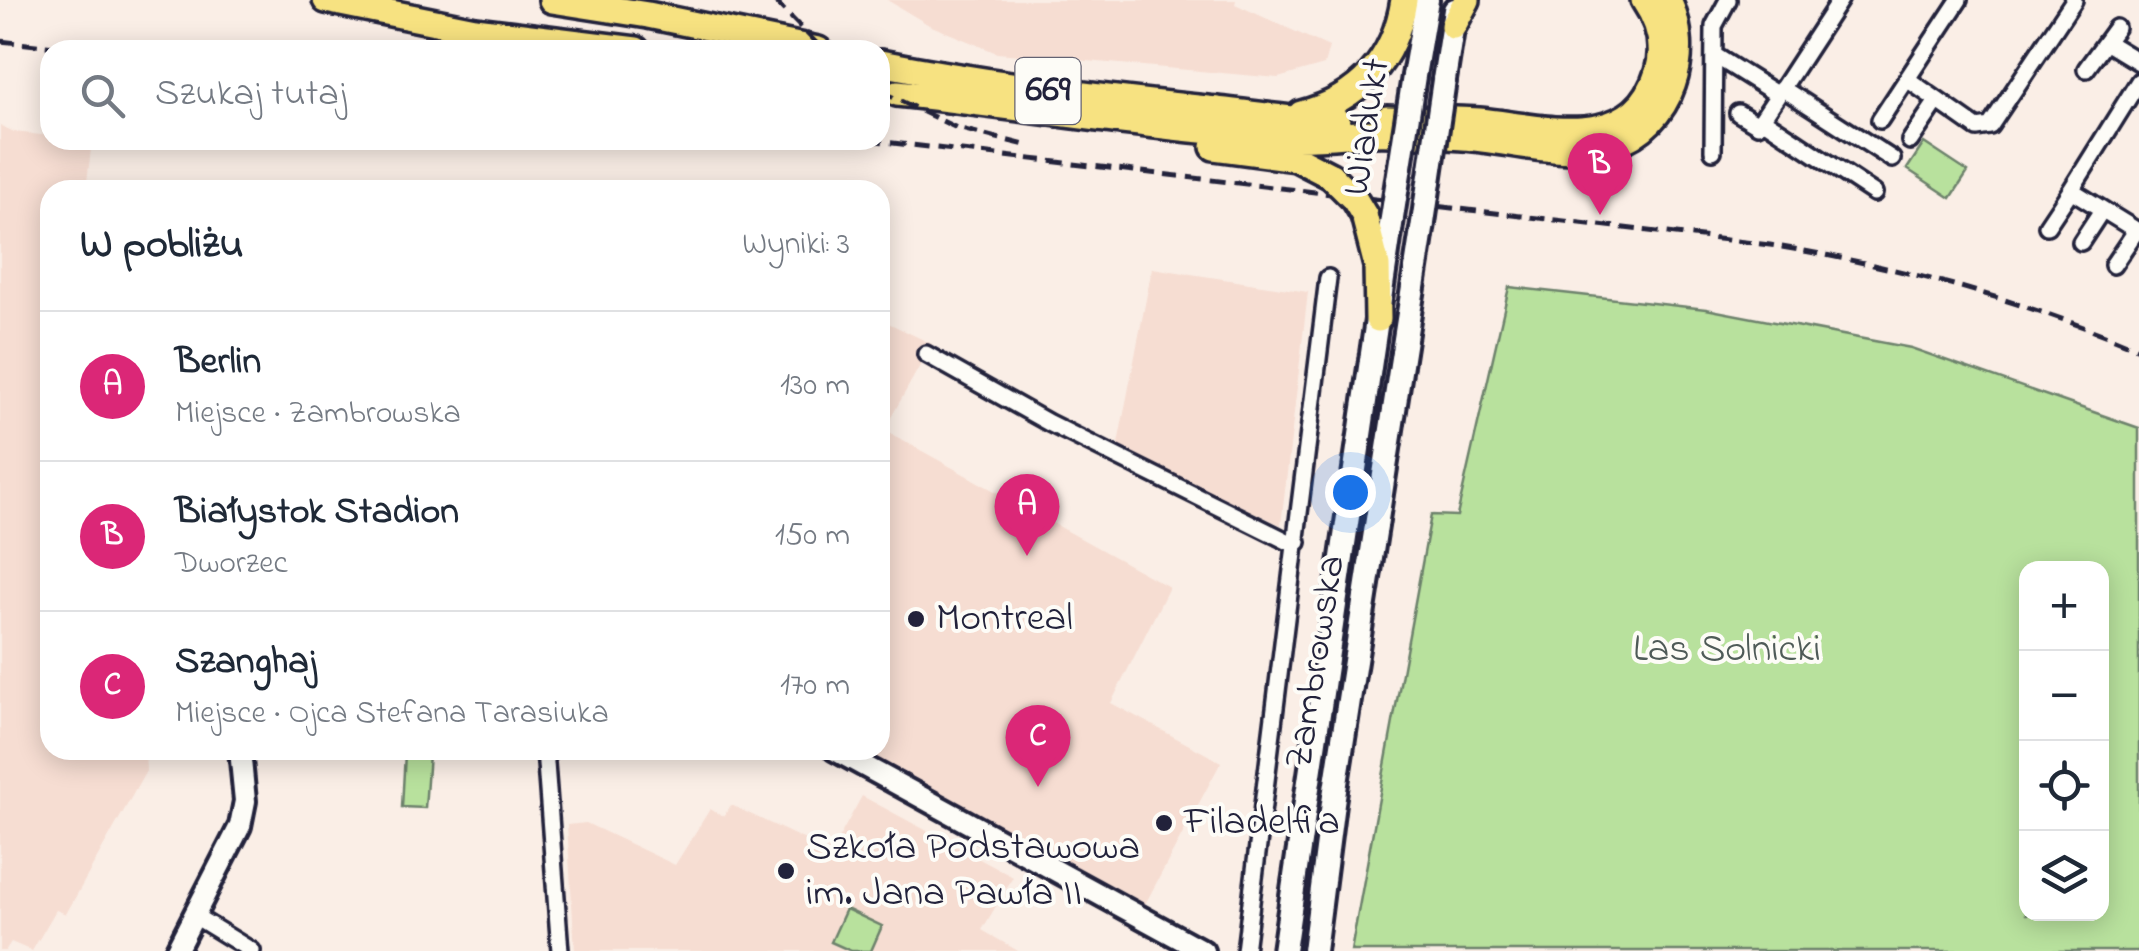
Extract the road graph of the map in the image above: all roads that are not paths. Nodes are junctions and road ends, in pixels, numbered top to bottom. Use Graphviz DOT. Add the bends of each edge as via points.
graph roads {
  1 [pos="326,0"];
  2 [pos="552,0"];
  3 [pos="1404,0"];
  4 [pos="1426,0"];
  5 [pos="1457,0"];
  6 [pos="1467,0"];
  7 [pos="1644,0"];
  8 [pos="1668,0"];
  9 [pos="1728,0"];
  10 [pos="1840,0"];
  11 [pos="1958,0"];
  12 [pos="2074,0"];
  13 [pos="1453,26"];
  14 [pos="556,40"];
  15 [pos="770,40"];
  16 [pos="1714,54"];
  17 [pos="2139,62"];
  18 [pos="890,65"];
  19 [pos="2086,69"];
  20 [pos="1907,79"];
  21 [pos="2139,81"];
  22 [pos="890,91"];
  23 [pos="1780,91"];
  24 [pos="890,92"];
  25 [pos="1938,101"];
  26 [pos="1738,112"];
  27 [pos="1272,117"];
  28 [pos="1762,118"];
  29 [pos="1880,120"];
  30 [pos="1910,142"];
  31 [pos="1714,151"];
  32 [pos="1892,160"];
  33 [pos="2071,190"];
  34 [pos="1874,193"];
  35 [pos="2102,210"];
  36 [pos="2047,226"];
  37 [pos="2138,231"];
  38 [pos="2081,242"];
  39 [pos="2113,265"];
  40 [pos="1416,266"];
  41 [pos="1386,267"];
  42 [pos="1328,278"];
  43 [pos="1378,319"];
  44 [pos="926,354"];
  45 [pos="1298,542"];
  46 [pos="241,760"];
  47 [pos="547,760"];
  48 [pos="853,760"];
  49 [pos="194,916"];
  50 [pos="176,951"];
  51 [pos="252,951"];
  52 [pos="560,951"];
  53 [pos="1203,951"];
  54 [pos="1245,951"];
  55 [pos="1284,951"];
  56 [pos="1314,951"];
  1 -- 14 [label="main road"];
  2 -- 15 [label="main road"];
  3 -- 27 [label="main road" via="1391,46 1357,89 1318,109"];
  4 -- 41 [label="main road, Wiadukt, bridge"];
  5 -- 13 [label="main road, Wiadukt"];
  6 -- 13 [label="main road"];
  7 -- 27 [label="main road" via="1662,43 1658,74 1644,102 1610,126 1572,132 1422,118"];
  8 -- 22 [label="main road" via="1680,46 1672,88 1646,125 1598,147 1393,133 1277,136"];
  9 -- 16 [label="street" via="1714,26"];
  10 -- 23 [label="street"];
  11 -- 20 [label="street"];
  12 -- 25 [label="street" via="1990,126 1977,128"];
  13 -- 40 [label="main road, Wiadukt, bridge"];
  16 -- 23 [label="street"];
  16 -- 31 [label="street"];
  17 -- 19 [label="street" via="2111,35"];
  18 -- 27 [label="main road, 669" via="985,83"];
  20 -- 25 [label="street"];
  20 -- 29 [label="street"];
  21 -- 33 [label="street"];
  23 -- 28 [label="street"];
  23 -- 32 [label="street"];
  24 -- 43 [label="main road, bridge" via="968,113 1285,156 1316,166 1364,214 1377,266"];
  25 -- 30 [label="street"];
  26 -- 28 [label="street" via="1758,125"];
  28 -- 34 [label="street"];
  33 -- 35 [label="street"];
  33 -- 36 [label="street"];
  35 -- 37 [label="street"];
  35 -- 38 [label="street"];
  37 -- 39 [label="street"];
  40 -- 56 [label="main road, Zambrowska"];
  41 -- 43 [label="main road, Zambrowska"];
  42 -- 45 [label="street, Zambrowska"];
  43 -- 55 [label="main road, Zambrowska"];
  44 -- 45 [label="street, Zambrowska" via="1048,422"];
  45 -- 54 [label="street, Zambrowska"];
  46 -- 49 [label="street" via="240,826"];
  47 -- 52 [label="street"];
  48 -- 53 [label="street"];
  49 -- 50 [label="street"];
  49 -- 51 [label="street"];
}
